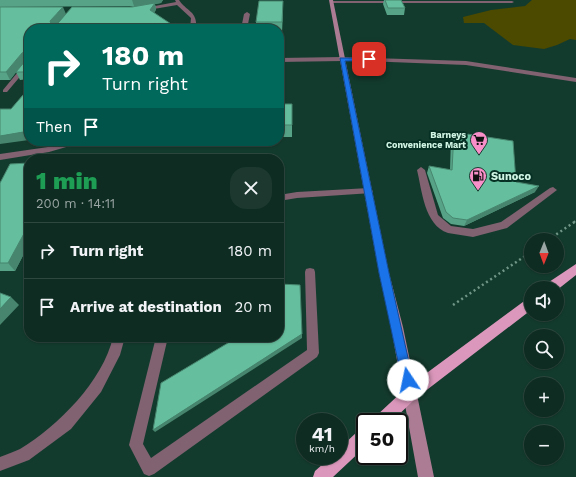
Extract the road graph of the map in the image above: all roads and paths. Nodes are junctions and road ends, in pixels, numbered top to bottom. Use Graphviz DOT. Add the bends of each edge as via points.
graph roads {
  1 [pos="177,1"];
  2 [pos="331,1"];
  3 [pos="512,2"];
  4 [pos="134,10"];
  5 [pos="246,14"];
  6 [pos="193,24"];
  7 [pos="245,24"];
  8 [pos="342,59"];
  9 [pos="284,60"];
  10 [pos="24,68"];
  11 [pos="576,80"];
  12 [pos="4,91"];
  13 [pos="57,146"];
  14 [pos="0,157"];
  15 [pos="421,170"];
  16 [pos="553,190"];
  17 [pos="369,191"];
  18 [pos="284,197"];
  19 [pos="576,221"];
  20 [pos="558,233"];
  21 [pos="524,257"];
  22 [pos="576,269"];
  23 [pos="310,272"];
  24 [pos="560,281"];
  25 [pos="453,305"];
  26 [pos="524,308"];
  27 [pos="118,342"];
  28 [pos="161,342"];
  29 [pos="410,394"];
  30 [pos="390,413"];
  31 [pos="356,444"];
  32 [pos="0,464"];
  33 [pos="321,477"];
  34 [pos="426,477"];
  1 -- 4 [label="street"];
  1 -- 6 [label="street" via="193,17"];
  2 -- 3 [label="street"];
  2 -- 8 [label="main road"];
  5 -- 7 [label="street"];
  8 -- 9 [label="street"];
  8 -- 11 [label="street" via="466,63"];
  8 -- 17 [label="main road"];
  10 -- 12 [label="street"];
  13 -- 14 [label="street"];
  15 -- 16 [label="street" via="434,217 448,229 473,233 504,225"];
  17 -- 18 [label="street"];
  17 -- 29 [label="main road"];
  19 -- 20 [label="path"];
  21 -- 25 [label="path"];
  22 -- 24 [label="highway"];
  23 -- 28 [label="street" via="314,353 149,469 136,445"];
  26 -- 29 [label="highway"];
  27 -- 32 [label="street" via="116,351 96,387 66,424 24,455"];
  29 -- 30 [label="highway"];
  29 -- 34 [label="main road"];
  31 -- 33 [label="highway"];
}
